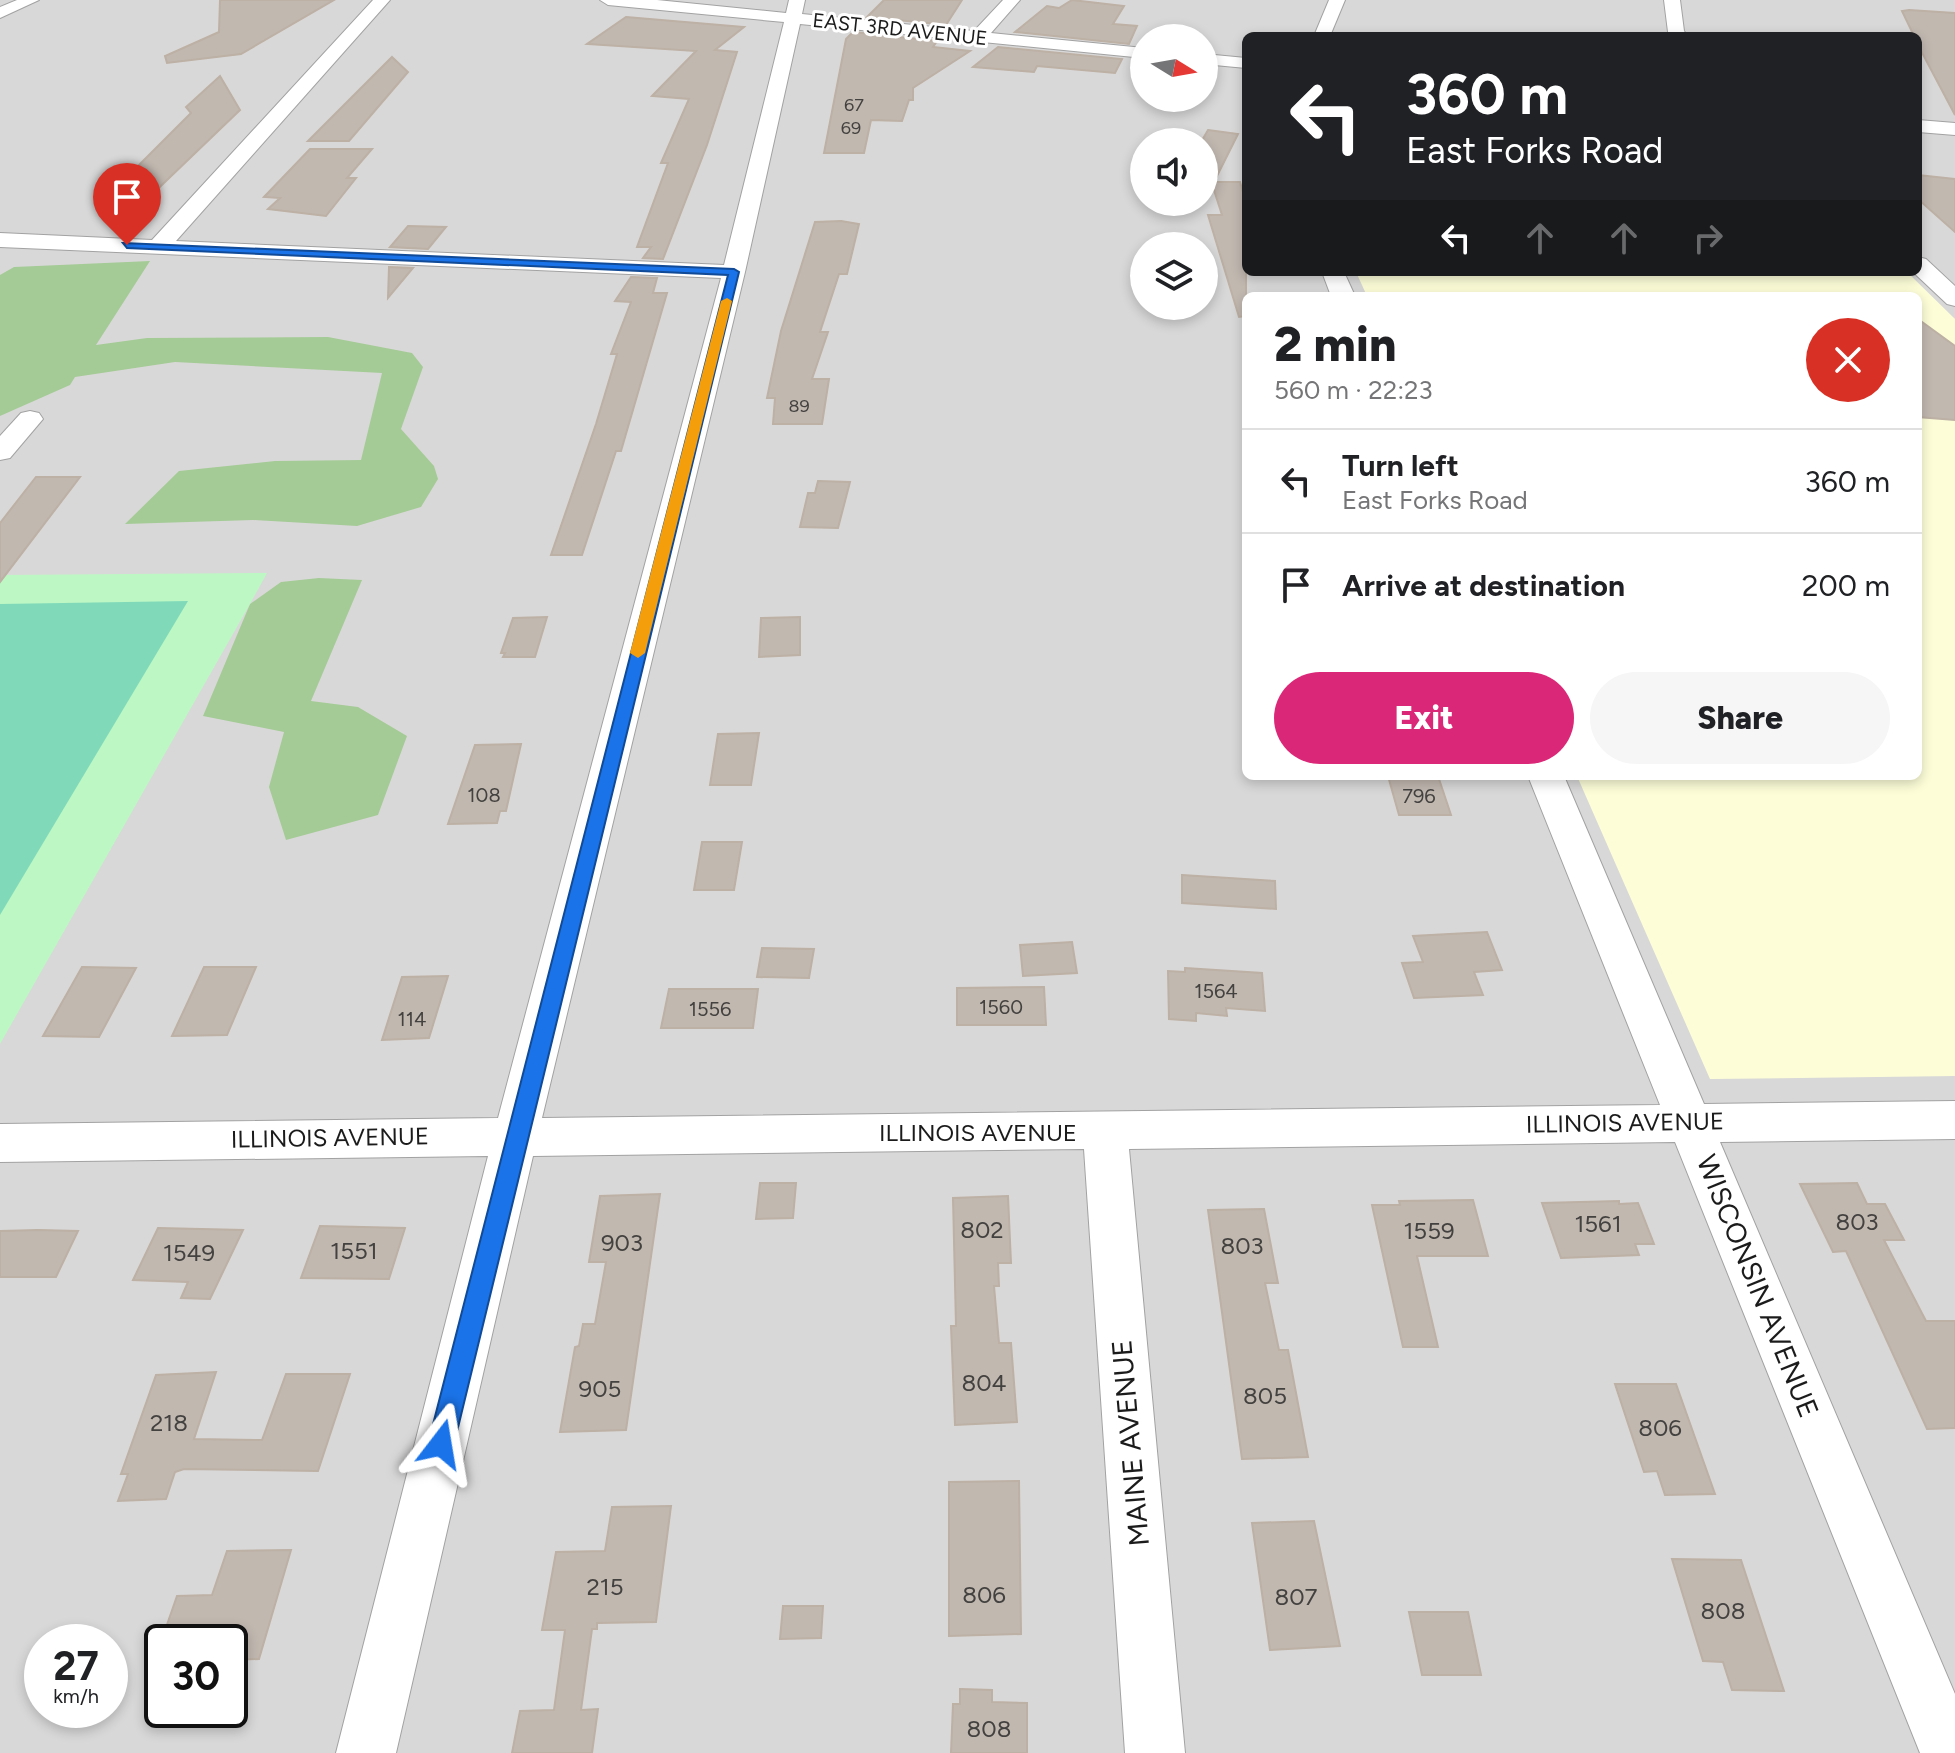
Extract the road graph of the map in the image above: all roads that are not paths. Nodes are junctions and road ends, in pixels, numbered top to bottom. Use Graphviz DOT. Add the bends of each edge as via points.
graph roads {
  1 [pos="31,0"];
  2 [pos="382,0"];
  3 [pos="608,0"];
  4 [pos="1012,0"];
  5 [pos="1337,0"];
  6 [pos="1672,0"];
  7 [pos="794,9"];
  8 [pos="0,13"];
  9 [pos="1324,32"];
  10 [pos="1676,32"];
  11 [pos="979,36"];
  12 [pos="1130,52"];
  13 [pos="1218,60"];
  14 [pos="1242,63"];
  15 [pos="1922,126"];
  16 [pos="1955,129"];
  17 [pos="0,240"];
  18 [pos="159,246"];
  19 [pos="1922,268"];
  20 [pos="734,272"];
  21 [pos="1955,299"];
  22 [pos="30,419"];
  23 [pos="0,452"];
  24 [pos="1548,780"];
  25 [pos="1955,1120"];
  26 [pos="1691,1121"];
  27 [pos="1105,1132"];
  28 [pos="516,1135"];
  29 [pos="0,1143"];
  30 [pos="366,1753"];
  31 [pos="1155,1753"];
  32 [pos="1950,1753"];
  1 -- 8 [label="street"];
  2 -- 18 [label="street"];
  3 -- 7 [label="street, EAST 3RD AVENUE"];
  4 -- 11 [label="street"];
  5 -- 9 [label="street"];
  6 -- 10 [label="street"];
  7 -- 11 [label="street, EAST 3RD AVENUE"];
  7 -- 20 [label="street"];
  11 -- 12 [label="street, EAST 3RD AVENUE"];
  13 -- 14 [label="street"];
  15 -- 16 [label="street"];
  17 -- 18 [label="street"];
  18 -- 20 [label="street"];
  19 -- 21 [label="street"];
  20 -- 28 [label="street"];
  22 -- 23 [label="street"];
  24 -- 26 [label="street, WISCONSIN AVENUE"];
  25 -- 26 [label="street, ILLINOIS AVENUE"];
  26 -- 27 [label="street, ILLINOIS AVENUE"];
  26 -- 32 [label="street, WISCONSIN AVENUE"];
  27 -- 28 [label="street, ILLINOIS AVENUE"];
  27 -- 31 [label="street, MAINE AVENUE"];
  28 -- 29 [label="street, ILLINOIS AVENUE"];
  28 -- 30 [label="street"];
}
